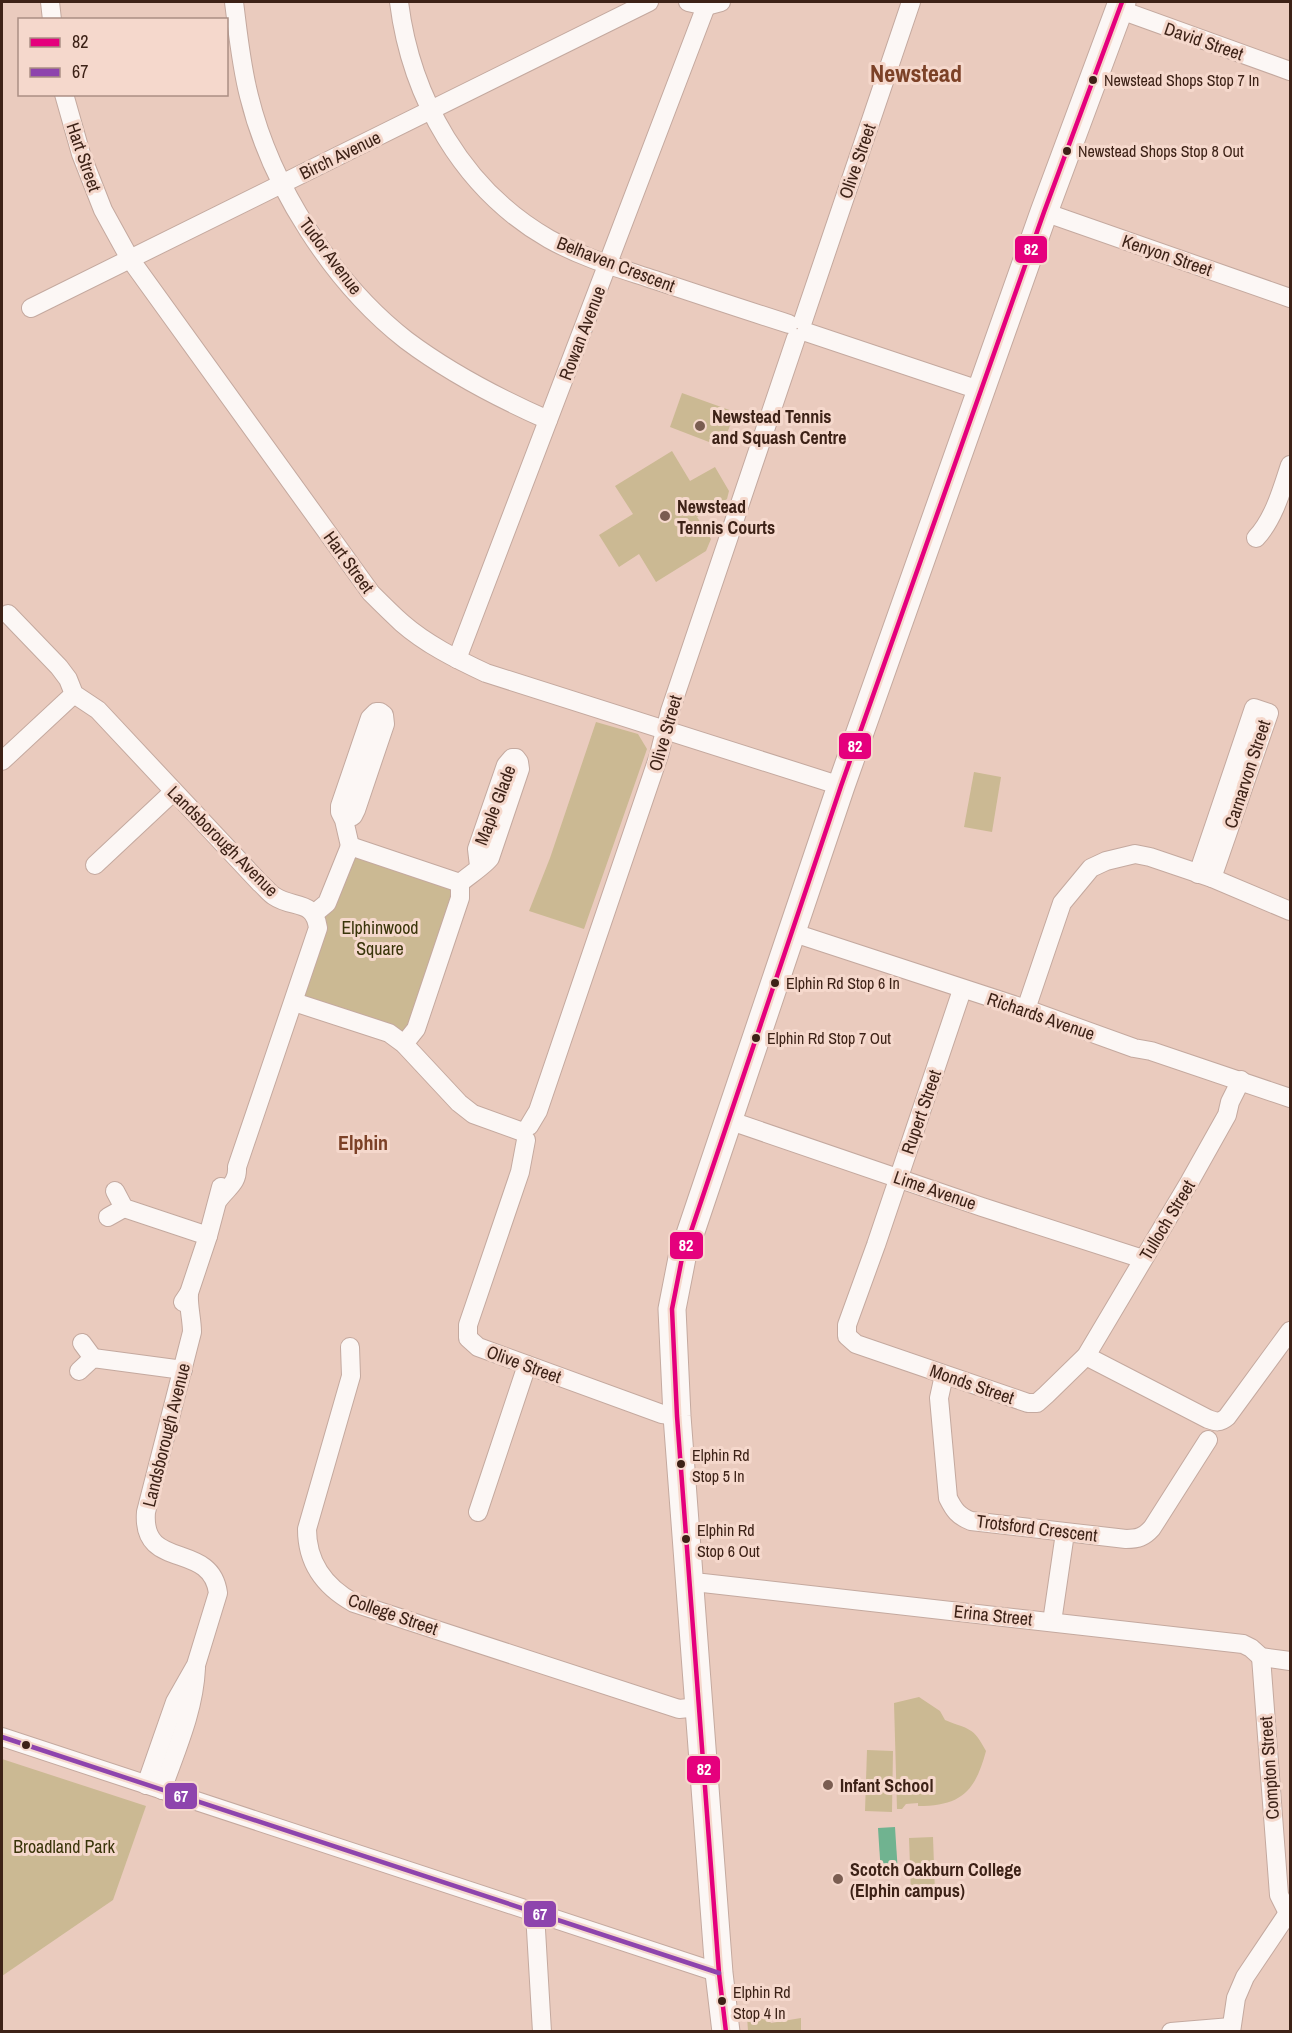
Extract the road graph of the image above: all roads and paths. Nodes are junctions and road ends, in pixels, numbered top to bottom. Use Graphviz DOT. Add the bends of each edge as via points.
graph roads {
  1 [pos="50,2"];
  2 [pos="234,2"];
  3 [pos="399,2"];
  4 [pos="649,2"];
  5 [pos="688,2"];
  6 [pos="912,2"];
  7 [pos="714,4"];
  8 [pos="1120,4"];
  9 [pos="52,18"];
  10 [pos="1290,71"];
  11 [pos="65,96"];
  12 [pos="431,111"];
  13 [pos="282,183"];
  14 [pos="1044,212"];
  15 [pos="130,259"];
  16 [pos="609,265"];
  17 [pos="1290,298"];
  18 [pos="31,308"];
  19 [pos="799,329"];
  20 [pos="982,391"];
  21 [pos="548,420"];
  22 [pos="1290,465"];
  23 [pos="1256,538"];
  24 [pos="8,614"];
  25 [pos="457,659"];
  26 [pos="74,694"];
  27 [pos="666,730"];
  28 [pos="2,761"];
  29 [pos="841,786"];
  30 [pos="173,792"];
  31 [pos="344,820"];
  32 [pos="350,846"];
  33 [pos="95,865"];
  34 [pos="479,866"];
  35 [pos="1205,876"];
  36 [pos="460,883"];
  37 [pos="1290,911"];
  38 [pos="315,913"];
  39 [pos="791,932"];
  40 [pos="962,990"];
  41 [pos="294,1002"];
  42 [pos="1026,1009"];
  43 [pos="404,1044"];
  44 [pos="1240,1080"];
  45 [pos="1290,1098"];
  46 [pos="728,1120"];
  47 [pos="525,1132"];
  48 [pos="899,1178"];
  49 [pos="115,1191"];
  50 [pos="124,1208"];
  51 [pos="108,1217"];
  52 [pos="208,1236"];
  53 [pos="1143,1259"];
  54 [pos="1290,1331"];
  55 [pos="847,1336"];
  56 [pos="350,1347"];
  57 [pos="1086,1356"];
  58 [pos="527,1365"];
  59 [pos="183,1370"];
  60 [pos="80,1371"];
  61 [pos="944,1375"];
  62 [pos="677,1416"];
  63 [pos="1208,1440"];
  64 [pos="478,1512"];
  65 [pos="1065,1533"];
  66 [pos="690,1584"];
  67 [pos="1052,1622"];
  68 [pos="1261,1657"];
  69 [pos="1290,1661"];
  70 [pos="699,1707"];
  71 [pos="2,1737"];
  72 [pos="154,1787"];
  73 [pos="1289,1912"];
  74 [pos="535,1913"];
  75 [pos="720,1973"];
  76 [pos="1231,2029"];
  77 [pos="542,2031"];
  78 [pos="726,2031"];
  79 [pos="1172,2031"];
  1 -- 9 [label="street"];
  2 -- 13 [label="street, Tudor Avenue" via="249,97"];
  3 -- 12 [label="street, Belhaven Crescent" via="413,70"];
  4 -- 12 [label="street, Birch Avenue"];
  5 -- 7 [label="street"];
  6 -- 19 [label="street, Olive Street"];
  7 -- 16 [label="street, Rowan Avenue"];
  8 -- 10 [label="street, David Street"];
  8 -- 14 [label="highway"];
  11 -- 15 [label="street, Hart Street" via="103,210"];
  12 -- 13 [label="street, Birch Avenue"];
  12 -- 16 [label="street, Belhaven Crescent" via="445,138 499,202 549,239"];
  13 -- 15 [label="street, Birch Avenue"];
  13 -- 21 [label="street, Tudor Avenue" via="318,244 343,277 404,338 470,383"];
  14 -- 17 [label="street, Kenyon Street"];
  14 -- 20 [label="highway"];
  15 -- 18 [label="street, Birch Avenue"];
  15 -- 25 [label="street, Hart Street" via="371,593 425,641"];
  16 -- 19 [label="street, Belhaven Crescent"];
  16 -- 21 [label="street, Rowan Avenue"];
  19 -- 20 [label="street, Belhaven Crescent"];
  19 -- 27 [label="street, Olive Street"];
  20 -- 29 [label="highway"];
  21 -- 25 [label="street, Rowan Avenue"];
  22 -- 23 [label="street" via="1263,531"];
  24 -- 26 [label="street, Landsborough Avenue" via="69,679"];
  25 -- 27 [label="street, Hart Street"];
  26 -- 28 [label="street"];
  26 -- 30 [label="street, Landsborough Avenue" via="98,710"];
  27 -- 29 [label="street, Hart Street"];
  27 -- 47 [label="street, Olive Street" via="546,1089"];
  29 -- 39 [label="highway"];
  30 -- 33 [label="street"];
  30 -- 38 [label="street, Landsborough Avenue" via="275,897"];
  31 -- 31 [label="street" via="340,806 370,718 380,711 385,724 356,810"];
  31 -- 32 [label="street"];
  32 -- 36 [label="street"];
  32 -- 38 [label="street" via="327,903"];
  34 -- 34 [label="street, Maple Glade" via="477,849 506,765 516,758 520,769 490,858"];
  34 -- 36 [label="street, Maple Glade"];
  35 -- 35 [label="street, Carnarvon Street" via="1254,708 1269,713"];
  35 -- 37 [label="street"];
  35 -- 42 [label="street" via="1135,854 1091,868 1062,903"];
  36 -- 43 [label="street" via="460,898 416,1029"];
  38 -- 41 [label="street, Landsborough Avenue" via="318,928"];
  39 -- 40 [label="street, Richards Avenue"];
  39 -- 46 [label="highway"];
  40 -- 42 [label="street, Richards Avenue"];
  40 -- 48 [label="street, Rupert Street"];
  41 -- 43 [label="street" via="389,1033"];
  41 -- 52 [label="street, Landsborough Avenue" via="237,1167 238,1176 219,1199"];
  42 -- 44 [label="street, Richards Avenue" via="1134,1048"];
  43 -- 47 [label="street" via="472,1114"];
  44 -- 45 [label="street, Richards Avenue"];
  44 -- 53 [label="street, Tulloch Street" via="1227,1115"];
  46 -- 48 [label="street, Lime Avenue"];
  46 -- 62 [label="highway" via="675,1286 672,1327"];
  47 -- 58 [label="street, Olive Street" via="520,1172 467,1333 471,1343 478,1347"];
  48 -- 53 [label="street, Lime Avenue"];
  48 -- 55 [label="street, Rupert Street" via="847,1325"];
  49 -- 50 [label="street"];
  50 -- 51 [label="street"];
  50 -- 52 [label="street"];
  52 -- 59 [label="street, Landsborough Avenue" via="189,1293 192,1332"];
  53 -- 57 [label="street, Tulloch Street"];
  54 -- 57 [label="street" via="1227,1418 1216,1422"];
  55 -- 61 [label="street, Monds Street" via="856,1344"];
  56 -- 70 [label="street, College Street" via="351,1376 307,1529 309,1550 324,1581 354,1603 679,1709"];
  57 -- 61 [label="street, Monds Street" via="1036,1403"];
  58 -- 62 [label="street, Olive Street"];
  58 -- 64 [label="street"];
  59 -- 60 [label="street" via="87,1351"];
  59 -- 72 [label="street, Landsborough Avenue" via="145,1524 162,1550 208,1568 218,1593 196,1665 191,1707"];
  61 -- 65 [label="street, Trotsford Crescent" via="939,1398 948,1498 953,1509 971,1521"];
  62 -- 66 [label="highway"];
  63 -- 65 [label="street, Trotsford Crescent" via="1146,1535 1126,1539"];
  65 -- 67 [label="street"];
  66 -- 67 [label="street, Erina Street"];
  66 -- 70 [label="highway"];
  67 -- 68 [label="street, Erina Street" via="1243,1644"];
  68 -- 69 [label="street, Erina Street"];
  68 -- 73 [label="street, Compton Street" via="1279,1895"];
  70 -- 75 [label="highway"];
  71 -- 72 [label="street"];
  72 -- 74 [label="street"];
  73 -- 76 [label="street" via="1245,1977 1236,1998"];
  74 -- 75 [label="street"];
  74 -- 77 [label="street"];
  75 -- 78 [label="highway"];
  76 -- 79 [label="street"];
}
